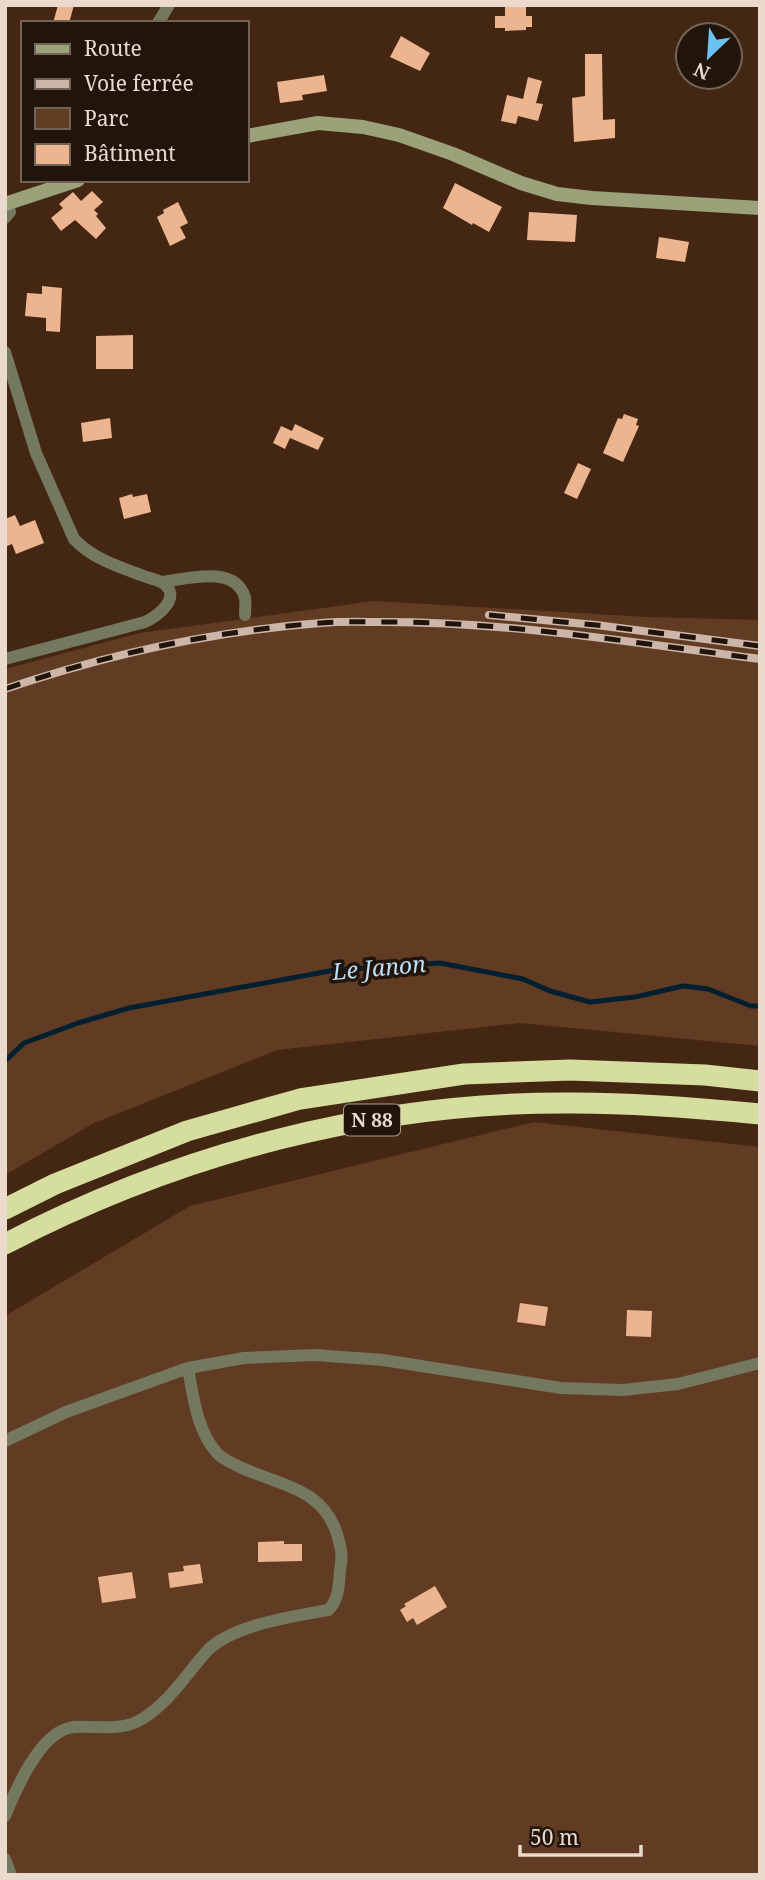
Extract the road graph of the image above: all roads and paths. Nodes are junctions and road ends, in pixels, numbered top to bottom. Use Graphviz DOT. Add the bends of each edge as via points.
graph roads {
  1 [pos="169,5"];
  2 [pos="160,21"];
  3 [pos="248,136"];
  4 [pos="73,182"];
  5 [pos="760,208"];
  6 [pos="6,209"];
  7 [pos="5,352"];
  8 [pos="162,582"];
  9 [pos="245,615"];
  10 [pos="5,659"];
  11 [pos="760,1080"];
  12 [pos="760,1114"];
  13 [pos="5,1209"];
  14 [pos="5,1244"];
  15 [pos="760,1363"];
  16 [pos="188,1368"];
  17 [pos="5,1441"];
  18 [pos="5,1816"];
  19 [pos="5,1859"];
  20 [pos="11,1875"];
  1 -- 2 [label="street"];
  3 -- 5 [label="main road" via="318,123 354,126 399,135 557,194"];
  4 -- 6 [label="main road"];
  7 -- 8 [label="street" via="36,453 74,539 106,562"];
  8 -- 9 [label="street" via="217,576 231,580 245,597"];
  8 -- 10 [label="street" via="170,598 158,617"];
  11 -- 13 [label="highway, N 88" via="570,1070 464,1074 300,1099 187,1131"];
  12 -- 14 [label="highway, N 88" via="575,1103 457,1108 380,1118 302,1132 191,1164 129,1186"];
  15 -- 16 [label="street" via="678,1384 623,1390 561,1388 383,1360 316,1355 244,1357"];
  16 -- 17 [label="street" via="65,1412"];
  16 -- 18 [label="street" via="200,1422 218,1455 301,1490 322,1505 333,1521 343,1554 335,1601 328,1610 240,1630 223,1639 161,1705 128,1726 69,1728 52,1737 25,1773"];
  19 -- 20 [label="street"];
}
